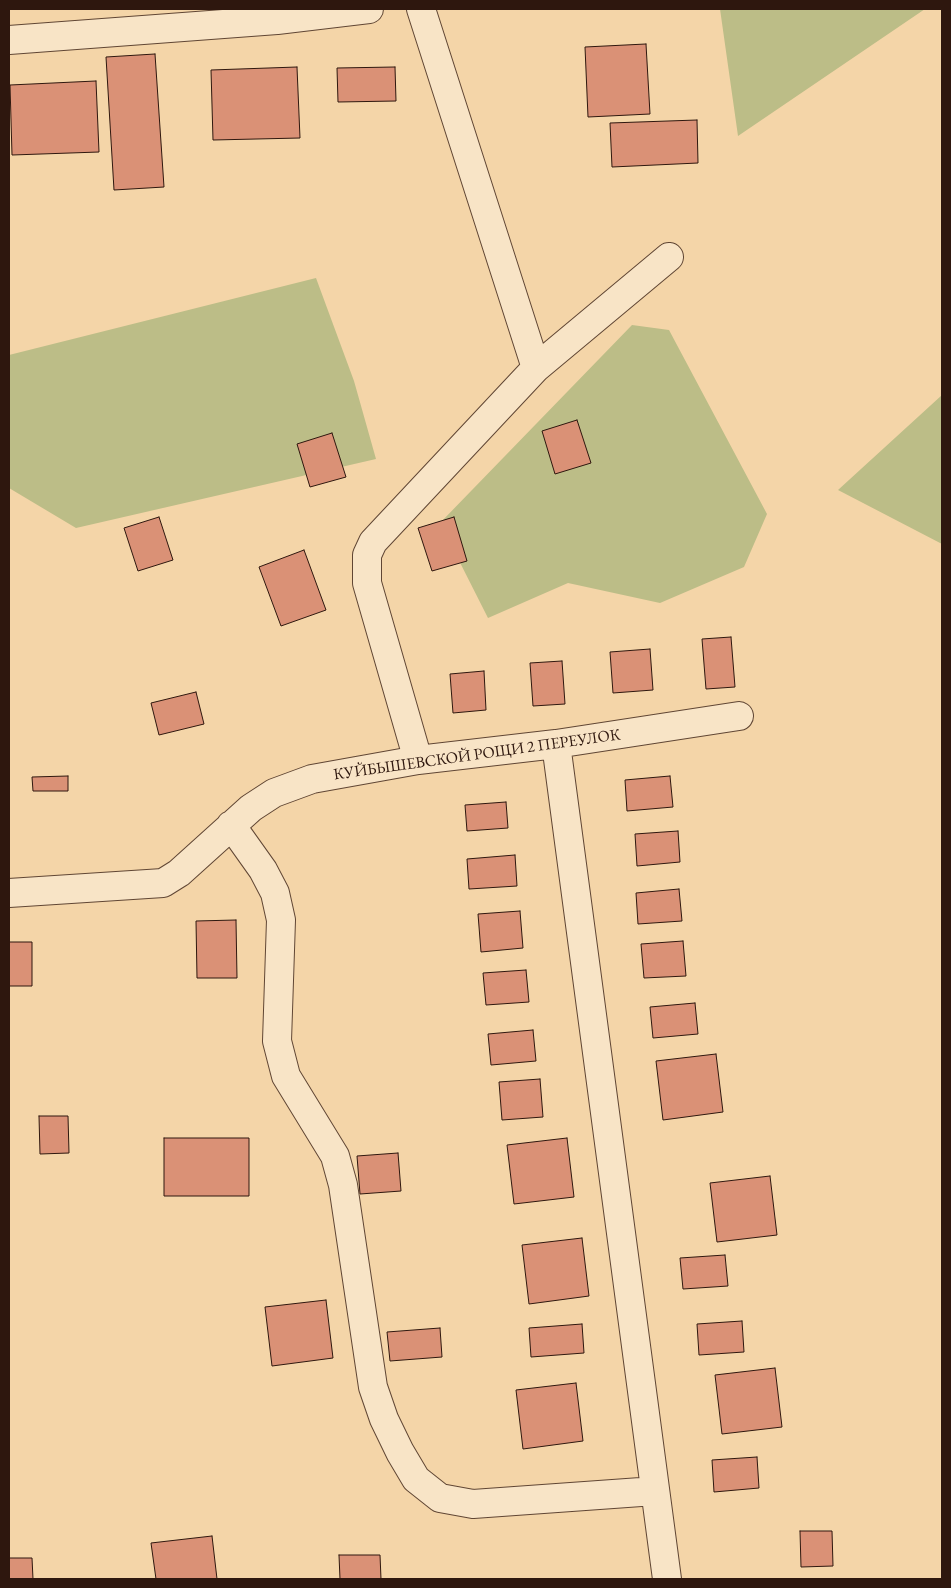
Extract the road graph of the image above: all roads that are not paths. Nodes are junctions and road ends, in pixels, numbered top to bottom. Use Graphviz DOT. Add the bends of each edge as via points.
graph roads {
  1 [pos="369,9"];
  2 [pos="421,9"];
  3 [pos="276,14"];
  4 [pos="9,40"];
  5 [pos="669,257"];
  6 [pos="536,368"];
  7 [pos="738,716"];
  8 [pos="556,744"];
  9 [pos="418,760"];
  10 [pos="231,825"];
  11 [pos="9,893"];
  12 [pos="655,1491"];
  13 [pos="667,1579"];
  1 -- 3 [label="street"];
  2 -- 6 [label="street"];
  3 -- 4 [label="street"];
  5 -- 6 [label="street"];
  6 -- 9 [label="street" via="382,530 367,555 367,583"];
  7 -- 8 [label="street, КУЙБЫШЕВСКОЙ РОЩИ 2 ПЕРЕУЛОК"];
  8 -- 9 [label="street, КУЙБЫШЕВСКОЙ РОЩИ 2 ПЕРЕУЛОК"];
  8 -- 12 [label="street"];
  9 -- 10 [label="street, КУЙБЫШЕВСКОЙ РОЩИ 2 ПЕРЕУЛОК" via="292,785 251,808"];
  10 -- 11 [label="street, КУЙБЫШЕВСКОЙ РОЩИ 2 ПЕРЕУЛОК" via="180,873 163,882"];
  10 -- 12 [label="street" via="275,893 281,920 277,1040 286,1076 335,1156 344,1186 373,1387 384,1419 416,1479 440,1498 473,1504"];
  12 -- 13 [label="street"];
}
